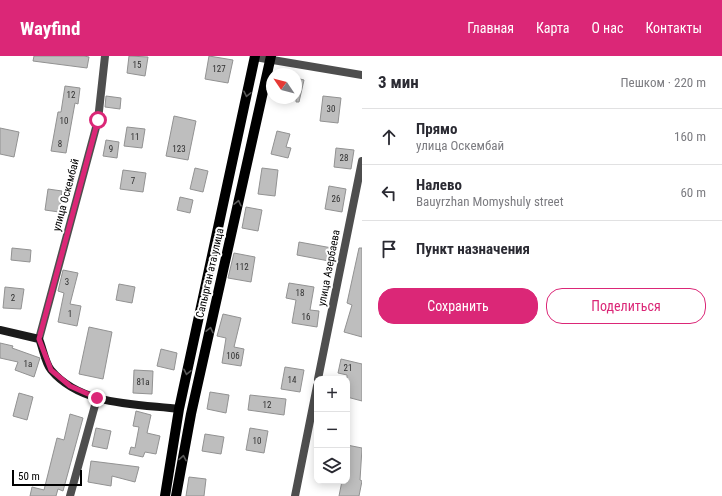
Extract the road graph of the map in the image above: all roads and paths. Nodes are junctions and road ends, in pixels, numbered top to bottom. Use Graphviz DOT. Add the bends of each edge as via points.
graph roads {
  1 [pos="105,56"];
  2 [pos="255,57"];
  3 [pos="271,57"];
  4 [pos="362,75"];
  5 [pos="362,161"];
  6 [pos="0,330"];
  7 [pos="39,339"];
  8 [pos="319,376"];
  9 [pos="97,398"];
  10 [pos="314,401"];
  11 [pos="179,409"];
  12 [pos="70,496"];
  13 [pos="165,496"];
  14 [pos="176,496"];
  15 [pos="295,496"];
  1 -- 7 [label="street, улица Оскембай" via="98,120"];
  2 -- 3 [label="street"];
  2 -- 11 [label="main road, Сапырган ата улица, one-way"];
  3 -- 4 [label="street"];
  14 -- 3 [label="main road, Сапырган ата улица, one-way" via="191,414"];
  5 -- 8 [label="street, улица Азербаева"];
  6 -- 7 [label="street"];
  7 -- 9 [label="street" via="51,370 70,386"];
  9 -- 11 [label="street"];
  9 -- 12 [label="street"];
  10 -- 15 [label="street"];
  11 -- 13 [label="main road, Сапырган ата улица"];
}
